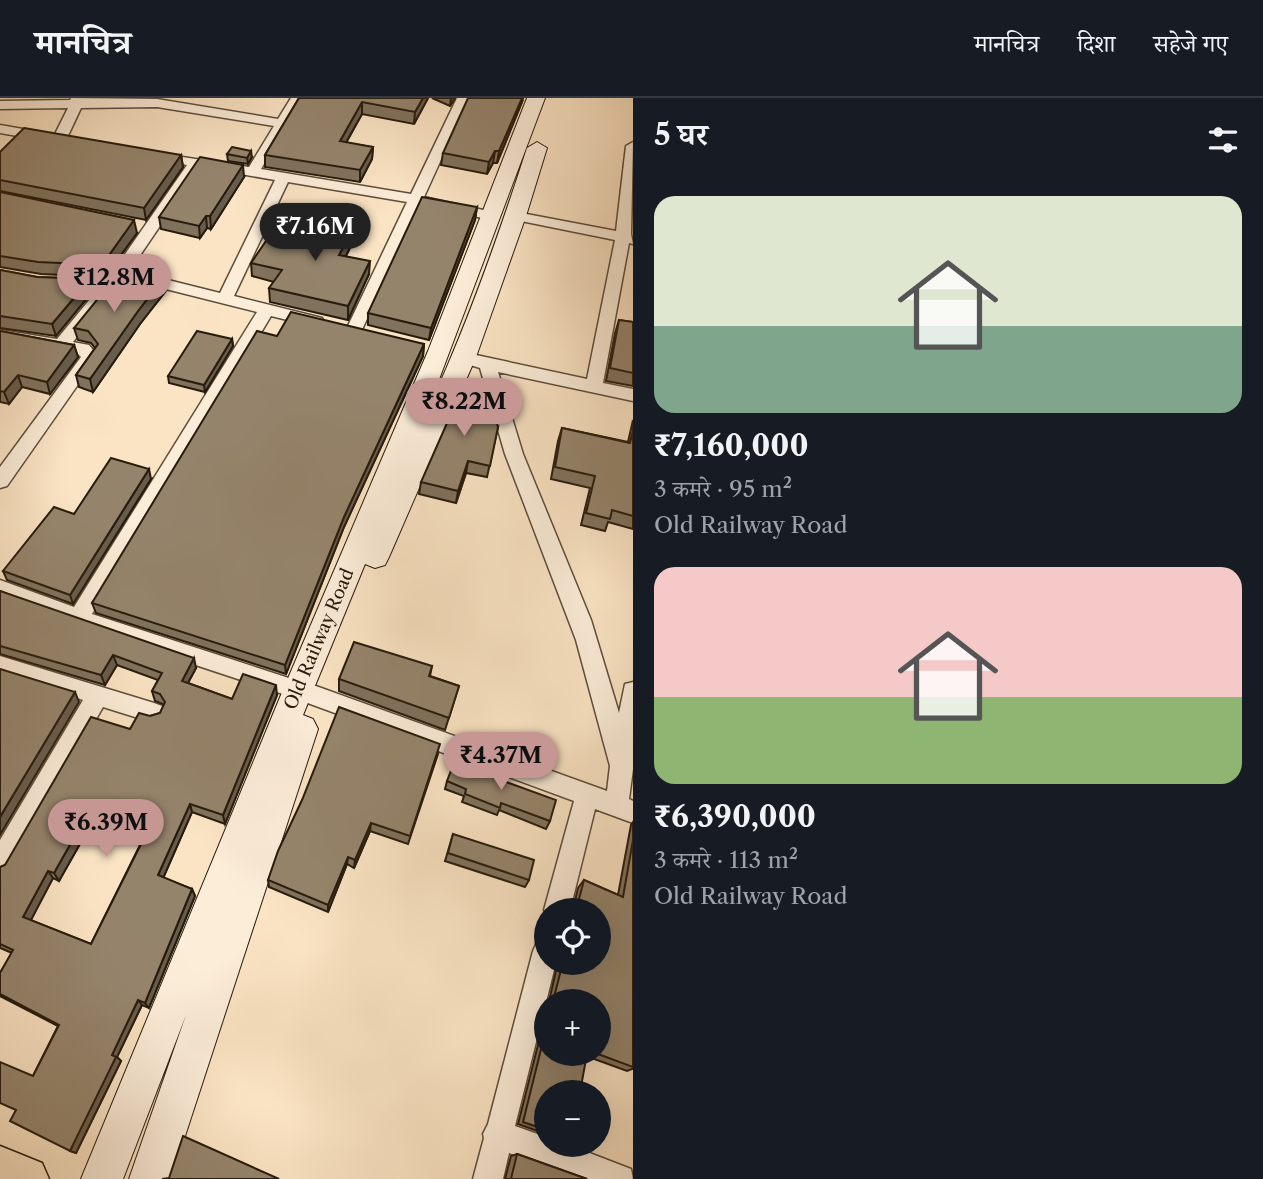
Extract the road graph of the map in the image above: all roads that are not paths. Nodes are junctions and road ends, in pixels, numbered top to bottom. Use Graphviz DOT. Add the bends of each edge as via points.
graph roads {
  1 [pos="297,98"];
  2 [pos="463,98"];
  3 [pos="536,98"];
  4 [pos="553,98"];
  5 [pos="77,101"];
  6 [pos="157,101"];
  7 [pos="0,104"];
  8 [pos="281,123"];
  9 [pos="0,130"];
  10 [pos="633,146"];
  11 [pos="141,153"];
  12 [pos="196,162"];
  13 [pos="252,173"];
  14 [pos="283,178"];
  15 [pos="414,199"];
  16 [pos="504,216"];
  17 [pos="628,238"];
  18 [pos="108,280"];
  19 [pos="225,299"];
  20 [pos="268,309"];
  21 [pos="1,337"];
  22 [pos="61,345"];
  23 [pos="455,355"];
  24 [pos="594,385"];
  25 [pos="633,395"];
  26 [pos="0,481"];
  27 [pos="0,588"];
  28 [pos="79,618"];
  29 [pos="0,665"];
  30 [pos="633,691"];
  31 [pos="305,692"];
  32 [pos="97,696"];
  33 [pos="154,713"];
  34 [pos="621,764"];
  35 [pos="587,795"];
  36 [pos="624,809"];
  37 [pos="0,863"];
  38 [pos="560,898"];
  39 [pos="540,975"];
  40 [pos="497,1134"];
  41 [pos="0,1170"];
  42 [pos="26,1179"];
  43 [pos="102,1179"];
  44 [pos="150,1179"];
  45 [pos="488,1179"];
  46 [pos="621,1179"];
  1 -- 8 [label="street"];
  2 -- 15 [label="street"];
  3 -- 16 [label="main road, Old Railway Road"];
  4 -- 16 [label="main road, Old Railway Road"];
  5 -- 6 [label="street"];
  5 -- 7 [label="street"];
  5 -- 9 [label="street" via="66,141"];
  6 -- 8 [label="street"];
  8 -- 13 [label="street"];
  10 -- 17 [label="street"];
  11 -- 12 [label="street"];
  12 -- 13 [label="street"];
  12 -- 18 [label="street" via="143,226"];
  13 -- 14 [label="street"];
  14 -- 15 [label="street"];
  14 -- 19 [label="street"];
  15 -- 16 [label="street"];
  15 -- 20 [label="street" via="347,330"];
  16 -- 17 [label="street"];
  16 -- 23 [label="main road, Old Railway Road"];
  17 -- 24 [label="street"];
  18 -- 19 [label="street"];
  18 -- 22 [label="street"];
  19 -- 20 [label="street"];
  20 -- 28 [label="street"];
  21 -- 22 [label="street"];
  22 -- 26 [label="street" via="83,349 90,356"];
  23 -- 24 [label="street"];
  23 -- 31 [label="main road, Old Railway Road"];
  23 -- 34 [label="street" via="497,408 578,613"];
  24 -- 25 [label="street"];
  27 -- 28 [label="street"];
  28 -- 31 [label="street"];
  29 -- 32 [label="street"];
  30 -- 34 [label="street"];
  31 -- 35 [label="street"];
  31 -- 43 [label="main road, Old Railway Road"];
  31 -- 44 [label="main road, Old Railway Road"];
  32 -- 33 [label="street"];
  32 -- 37 [label="street"];
  34 -- 36 [label="street"];
  35 -- 36 [label="street"];
  35 -- 38 [label="street"];
  39 -- 40 [label="street"];
  40 -- 45 [label="street"];
  40 -- 46 [label="street"];
  41 -- 42 [label="main road"];
}
